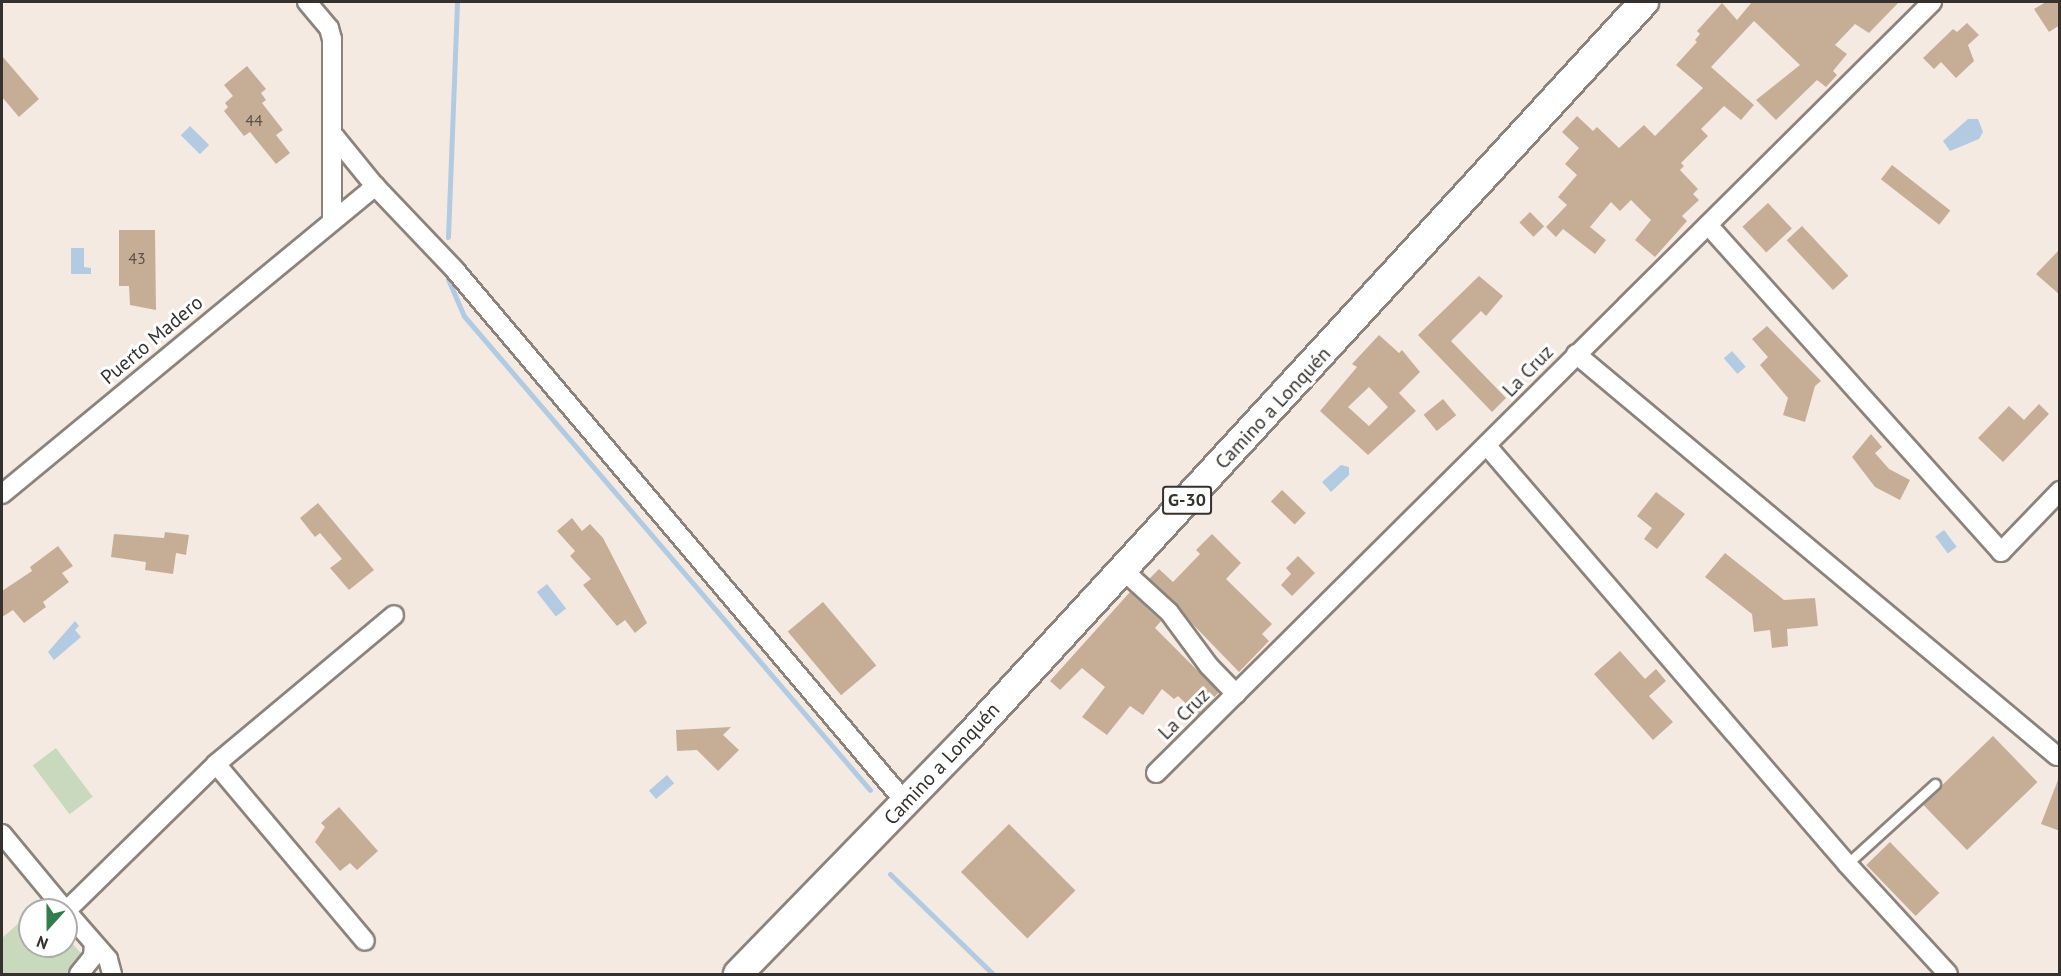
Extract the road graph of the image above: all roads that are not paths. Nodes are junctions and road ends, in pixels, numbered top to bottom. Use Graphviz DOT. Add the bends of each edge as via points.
graph roads {
  1 [pos="307,2"];
  2 [pos="1932,2"];
  3 [pos="1637,7"];
  4 [pos="335,137"];
  5 [pos="375,186"];
  6 [pos="332,220"];
  7 [pos="1708,225"];
  8 [pos="1576,354"];
  9 [pos="1487,446"];
  10 [pos="2060,491"];
  11 [pos="2,494"];
  12 [pos="1123,570"];
  13 [pos="394,615"];
  14 [pos="1236,694"];
  15 [pos="2057,756"];
  16 [pos="216,764"];
  17 [pos="1156,773"];
  18 [pos="1935,784"];
  19 [pos="906,803"];
  20 [pos="2,834"];
  21 [pos="1847,864"];
  22 [pos="55,898"];
  23 [pos="78,899"];
  24 [pos="78,925"];
  25 [pos="365,941"];
  26 [pos="94,944"];
  27 [pos="79,975"];
  28 [pos="112,975"];
  29 [pos="738,975"];
  30 [pos="1948,975"];
  1 -- 4 [label="street" via="332,36"];
  2 -- 7 [label="street, La Cruz"];
  3 -- 12 [label="main road, Camino a Lonquén / G-30"];
  4 -- 5 [label="street"];
  4 -- 6 [label="street"];
  5 -- 6 [label="street, Puerto Madero"];
  5 -- 19 [label="street" via="454,269"];
  6 -- 11 [label="street, Puerto Madero"];
  7 -- 8 [label="street, La Cruz"];
  7 -- 10 [label="street" via="2001,552"];
  8 -- 9 [label="street, La Cruz"];
  8 -- 15 [label="street"];
  9 -- 14 [label="street, La Cruz"];
  9 -- 21 [label="street"];
  12 -- 14 [label="street" via="1169,612 1209,666"];
  12 -- 19 [label="main road, Camino a Lonquén / G-30"];
  13 -- 16 [label="street"];
  14 -- 17 [label="street, La Cruz"];
  16 -- 23 [label="street"];
  16 -- 25 [label="street"];
  18 -- 21 [label="lane"];
  19 -- 29 [label="main road, Camino a Lonquén / G-30"];
  20 -- 22 [label="street"];
  21 -- 30 [label="street"];
  24 -- 26 [label="street"];
  26 -- 27 [label="street" via="93,957"];
  26 -- 28 [label="street" via="108,959"];
}
